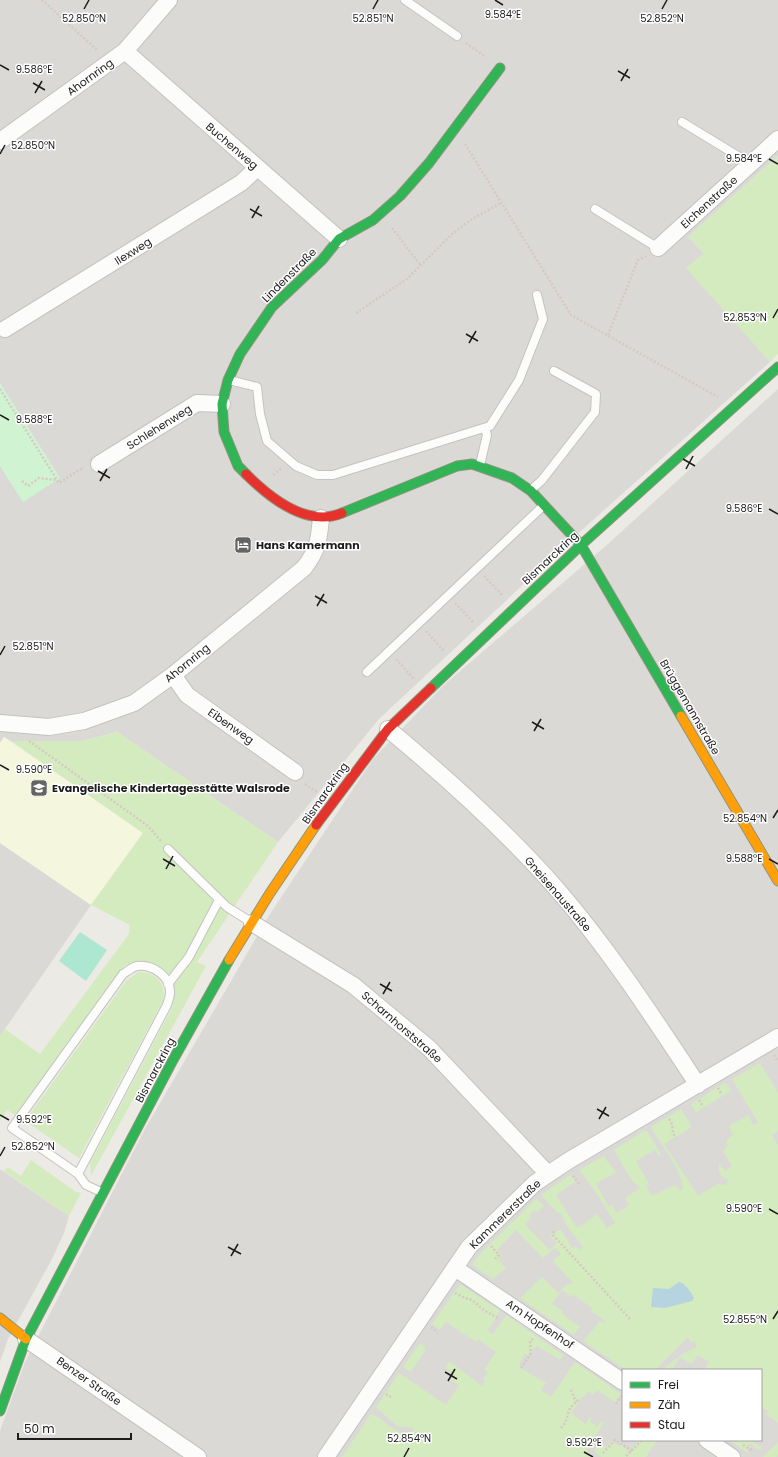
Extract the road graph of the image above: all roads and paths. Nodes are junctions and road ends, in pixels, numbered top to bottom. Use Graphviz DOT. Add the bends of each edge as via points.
graph roads {
  1 [pos="42,0"];
  2 [pos="169,0"];
  3 [pos="405,0"];
  4 [pos="457,36"];
  5 [pos="125,51"];
  6 [pos="110,62"];
  7 [pos="500,68"];
  8 [pos="682,122"];
  9 [pos="455,127"];
  10 [pos="778,139"];
  11 [pos="0,141"];
  12 [pos="751,164"];
  13 [pos="257,168"];
  14 [pos="501,203"];
  15 [pos="594,210"];
  16 [pos="380,214"];
  17 [pos="339,239"];
  18 [pos="658,248"];
  19 [pos="421,266"];
  20 [pos="537,295"];
  21 [pos="356,313"];
  22 [pos="5,329"];
  23 [pos="608,335"];
  24 [pos="778,367"];
  25 [pos="554,371"];
  26 [pos="228,380"];
  27 [pos="0,389"];
  28 [pos="222,404"];
  29 [pos="732,408"];
  30 [pos="485,428"];
  31 [pos="290,461"];
  32 [pos="99,464"];
  33 [pos="480,466"];
  34 [pos="81,469"];
  35 [pos="57,480"];
  36 [pos="22,481"];
  37 [pos="259,487"];
  38 [pos="531,491"];
  39 [pos="543,506"];
  40 [pos="322,518"];
  41 [pos="581,546"];
  42 [pos="477,568"];
  43 [pos="448,595"];
  44 [pos="514,609"];
  45 [pos="419,623"];
  46 [pos="486,636"];
  47 [pos="389,652"];
  48 [pos="456,664"];
  49 [pos="367,672"];
  50 [pos="173,675"];
  51 [pos="426,693"];
  52 [pos="0,723"];
  53 [pos="17,726"];
  54 [pos="388,730"];
  55 [pos="295,772"];
  56 [pos="332,802"];
  57 [pos="168,849"];
  58 [pos="778,881"];
  59 [pos="219,900"];
  60 [pos="252,923"];
  61 [pos="168,984"];
  62 [pos="778,1037"];
  63 [pos="698,1085"];
  64 [pos="667,1115"];
  65 [pos="676,1138"];
  66 [pos="570,1172"];
  67 [pos="78,1174"];
  68 [pos="548,1174"];
  69 [pos="580,1186"];
  70 [pos="103,1193"];
  71 [pos="554,1231"];
  72 [pos="488,1243"];
  73 [pos="495,1259"];
  74 [pos="455,1268"];
  75 [pos="452,1291"];
  76 [pos="0,1318"];
  77 [pos="498,1318"];
  78 [pos="631,1320"];
  79 [pos="26,1339"];
  80 [pos="539,1343"];
  81 [pos="520,1368"];
  82 [pos="622,1381"];
  83 [pos="571,1390"];
  84 [pos="622,1395"];
  85 [pos="579,1399"];
  86 [pos="576,1402"];
  87 [pos="616,1404"];
  88 [pos="0,1411"];
  89 [pos="561,1428"];
  90 [pos="641,1441"];
  91 [pos="708,1441"];
  92 [pos="632,1451"];
  93 [pos="603,1453"];
  94 [pos="626,1456"];
  95 [pos="198,1457"];
  96 [pos="326,1457"];
  97 [pos="732,1457"];
  1 -- 6 [label="path"];
  2 -- 5 [label="street, Ahornring"];
  3 -- 4 [label="lane"];
  4 -- 7 [label="path"];
  5 -- 6 [label="street, Ahornring"];
  5 -- 13 [label="street, Buchenweg"];
  6 -- 11 [label="street, Ahornring"];
  7 -- 9 [label="street, Lindenstraße"];
  8 -- 12 [label="lane"];
  9 -- 14 [label="path"];
  9 -- 16 [label="street, Lindenstraße" via="405,191"];
  10 -- 12 [label="street, Eichenstraße"];
  12 -- 18 [label="street, Eichenstraße"];
  13 -- 17 [label="street, Buchenweg"];
  13 -- 22 [label="street, Ilexweg" via="241,184"];
  14 -- 19 [label="path" via="452,234"];
  14 -- 23 [label="path" via="571,315"];
  15 -- 18 [label="lane"];
  16 -- 17 [label="street, Lindenstraße"];
  16 -- 19 [label="path"];
  17 -- 26 [label="street, Lindenstraße" via="322,260 272,307 240,354"];
  18 -- 23 [label="path" via="638,260"];
  19 -- 21 [label="path" via="407,279"];
  20 -- 30 [label="lane" via="543,319 519,380 490,426"];
  23 -- 29 [label="path" via="724,400"];
  24 -- 29 [label="street, Bismarckring"];
  25 -- 38 [label="lane" via="596,394 595,412"];
  26 -- 28 [label="street, Lindenstraße"];
  26 -- 31 [label="lane" via="257,387 267,441"];
  27 -- 35 [label="path"];
  28 -- 32 [label="street, Schlehenweg" via="197,403"];
  28 -- 37 [label="street, Lindenstraße" via="224,432 238,466"];
  29 -- 41 [label="street, Bismarckring"];
  30 -- 31 [label="lane" via="333,475 317,475"];
  30 -- 33 [label="lane" via="487,435"];
  31 -- 37 [label="path"];
  33 -- 38 [label="street, Lindenstraße" via="512,478"];
  33 -- 40 [label="street, Lindenstraße" via="457,466 338,516"];
  34 -- 35 [label="path" via="59,483"];
  35 -- 36 [label="path" via="39,478 28,486"];
  37 -- 40 [label="street, Lindenstraße" via="266,494 300,513"];
  38 -- 39 [label="street, Lindenstraße"];
  39 -- 41 [label="street, Lindenstraße"];
  39 -- 42 [label="lane"];
  40 -- 50 [label="street, Ahornring" via="319,542 314,555 304,568"];
  41 -- 44 [label="street, Bismarckring"];
  41 -- 58 [label="street, Brüggemannstraße"];
  42 -- 43 [label="lane"];
  42 -- 44 [label="path"];
  43 -- 45 [label="lane"];
  43 -- 46 [label="path"];
  44 -- 46 [label="street, Bismarckring"];
  45 -- 47 [label="lane"];
  45 -- 48 [label="path"];
  46 -- 48 [label="street, Bismarckring"];
  47 -- 49 [label="lane"];
  47 -- 51 [label="path"];
  48 -- 51 [label="street, Bismarckring"];
  50 -- 53 [label="street, Ahornring" via="134,703 84,721 49,726"];
  50 -- 55 [label="street, Eibenweg" via="187,695"];
  51 -- 54 [label="street, Bismarckring"];
  52 -- 53 [label="street, Ahornring"];
  53 -- 57 [label="path" via="18,733 148,826"];
  54 -- 56 [label="street, Bismarckring"];
  54 -- 63 [label="street, Gneisenaustraße" via="477,808 556,888 636,992"];
  55 -- 56 [label="path" via="296,778"];
  56 -- 60 [label="street, Bismarckring"];
  57 -- 59 [label="lane"];
  59 -- 60 [label="lane"];
  59 -- 61 [label="lane" via="188,957"];
  60 -- 68 [label="street, Scharnhorststraße" via="353,985 429,1048"];
  60 -- 70 [label="street, Bismarckring" via="174,1060"];
  61 -- 67 [label="lane" via="170,992 167,1005"];
  61 -- 67 [label="lane" via="158,970 149,967 138,966 123,974 12,1128"];
  62 -- 63 [label="street, Kammererstraße"];
  63 -- 68 [label="street, Kammererstraße"];
  64 -- 65 [label="path" via="673,1124 673,1134"];
  66 -- 69 [label="path"];
  67 -- 70 [label="lane" via="86,1185"];
  68 -- 74 [label="street, Kammererstraße" via="535,1183 469,1247"];
  70 -- 79 [label="street, Bismarckring"];
  71 -- 78 [label="path" via="553,1235 563,1248"];
  72 -- 73 [label="path" via="499,1254"];
  74 -- 82 [label="street, Am Hopfenhof"];
  74 -- 96 [label="street, Kammererstraße"];
  75 -- 77 [label="path" via="472,1300"];
  76 -- 79 [label="street, Benzer Straße"];
  79 -- 88 [label="street, Bismarckring"];
  79 -- 95 [label="street, Benzer Straße"];
  80 -- 81 [label="path" via="530,1340 531,1353"];
  83 -- 86 [label="path"];
  84 -- 87 [label="path"];
  85 -- 86 [label="path"];
  86 -- 89 [label="path" via="570,1408"];
  90 -- 92 [label="path"];
  91 -- 97 [label="street"];
  92 -- 93 [label="path" via="615,1440"];
  92 -- 94 [label="path"];
}
